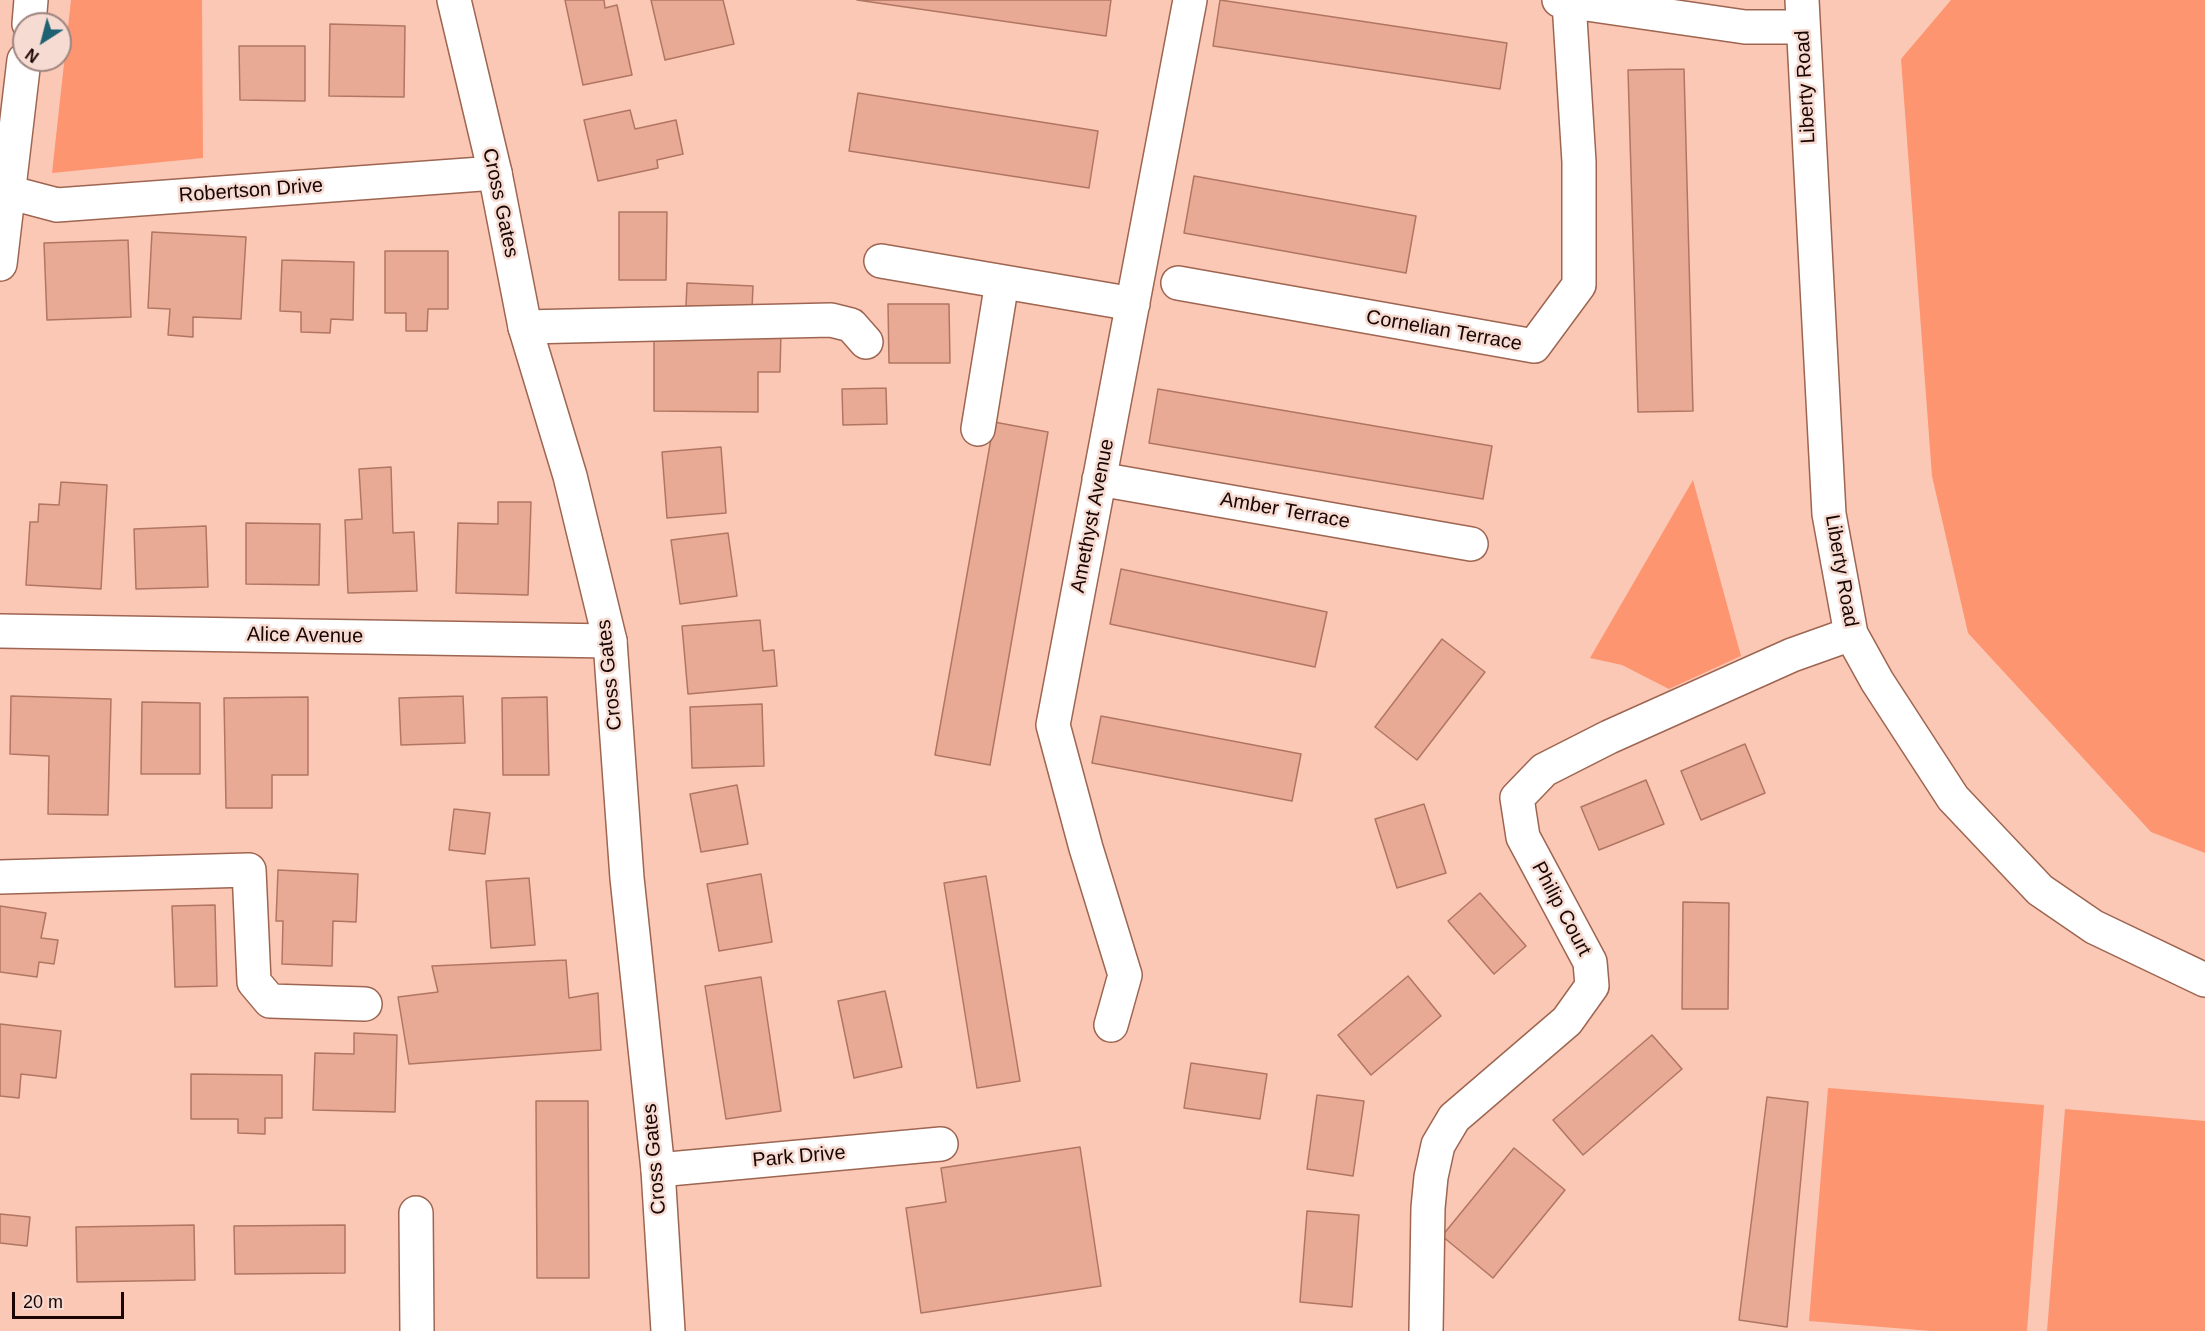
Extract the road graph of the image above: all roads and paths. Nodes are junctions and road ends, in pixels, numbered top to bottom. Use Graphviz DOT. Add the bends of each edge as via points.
graph roads {
  1 [pos="454,0"];
  2 [pos="1190,0"];
  3 [pos="1564,1"];
  4 [pos="1802,13"];
  5 [pos="22,72"];
  6 [pos="495,173"];
  7 [pos="5,190"];
  8 [pos="881,261"];
  9 [pos="0,264"];
  10 [pos="1002,282"];
  11 [pos="1178,283"];
  12 [pos="1133,304"];
  13 [pos="525,327"];
  14 [pos="866,342"];
  15 [pos="978,429"];
  16 [pos="1099,479"];
  17 [pos="1471,544"];
  18 [pos="0,631"];
  19 [pos="1851,634"];
  20 [pos="610,641"];
  21 [pos="0,877"];
  22 [pos="2205,980"];
  23 [pos="364,1004"];
  24 [pos="1111,1025"];
  25 [pos="941,1144"];
  26 [pos="658,1170"];
  27 [pos="416,1213"];
  28 [pos="417,1331"];
  29 [pos="668,1331"];
  30 [pos="1426,1331"];
  1 -- 6 [label="street, Cross Gates"];
  2 -- 12 [label="street, Amethyst Avenue"];
  3 -- 4 [label="street" via="1745,27"];
  3 -- 11 [label="street, Cornelian Terrace" via="1579,162 1579,285 1534,346"];
  4 -- 19 [label="street, Liberty Road" via="1829,514"];
  5 -- 7 [label="street"];
  6 -- 7 [label="street, Robertson Drive" via="57,205"];
  6 -- 13 [label="street, Cross Gates"];
  7 -- 9 [label="street"];
  8 -- 10 [label="street"];
  10 -- 12 [label="street"];
  10 -- 15 [label="street"];
  12 -- 16 [label="street, Amethyst Avenue"];
  13 -- 14 [label="street" via="831,320 851,325"];
  13 -- 20 [label="street, Cross Gates" via="570,476"];
  16 -- 17 [label="street, Amber Terrace"];
  16 -- 24 [label="street, Amethyst Avenue" via="1053,725 1125,975"];
  18 -- 20 [label="street, Alice Avenue"];
  19 -- 22 [label="street, Liberty Road" via="1953,798 2040,890 2094,927"];
  19 -- 30 [label="street, Philip Court" via="1792,655 1609,737 1544,770 1517,798 1523,837 1590,962 1593,986 1567,1021 1454,1118 1438,1145 1428,1208"];
  20 -- 26 [label="street, Cross Gates" via="627,878"];
  21 -- 23 [label="street" via="249,870 254,982 270,1001"];
  25 -- 26 [label="street, Park Drive"];
  26 -- 29 [label="street, Cross Gates"];
  27 -- 28 [label="street"];
}
